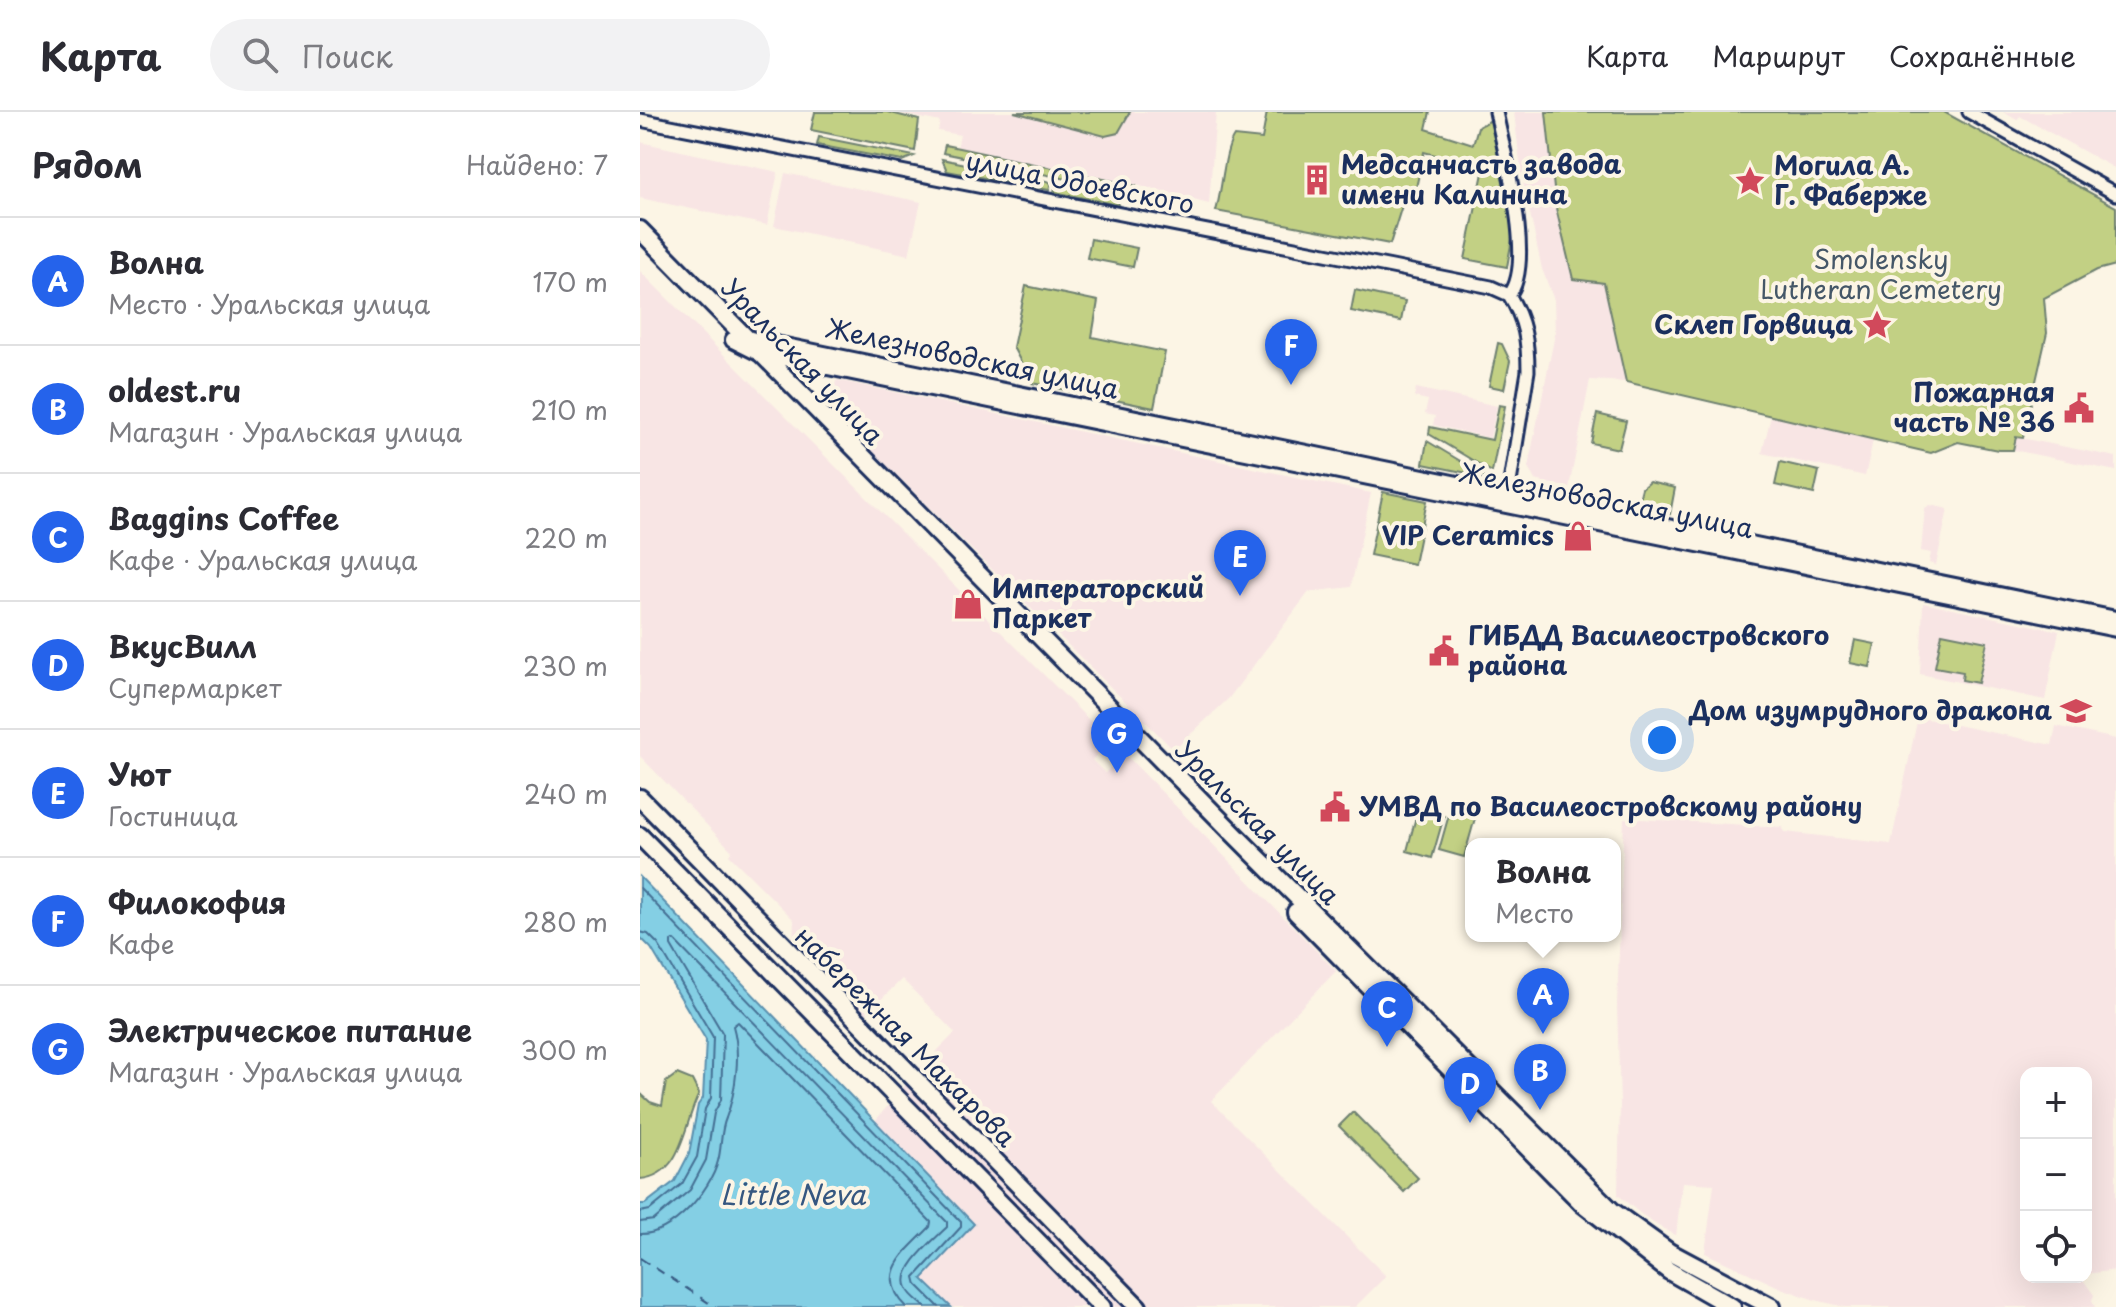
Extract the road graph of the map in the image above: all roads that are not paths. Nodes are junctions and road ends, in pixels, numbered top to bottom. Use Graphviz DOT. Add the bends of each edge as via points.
graph roads {
  1 [pos="1496,112"];
  2 [pos="1969,112"];
  3 [pos="640,120"];
  4 [pos="2116,194"];
  5 [pos="640,230"];
  6 [pos="640,248"];
  7 [pos="1509,295"];
  8 [pos="738,338"];
  9 [pos="759,353"];
  10 [pos="799,361"];
  11 [pos="789,384"];
  12 [pos="1507,499"];
  13 [pos="2116,619"];
  14 [pos="2116,629"];
  15 [pos="640,798"];
  16 [pos="640,836"];
  17 [pos="1102,1307"];
  18 [pos="1138,1307"];
  19 [pos="1732,1307"];
  20 [pos="1772,1307"];
  1 -- 7 [label="street" via="1519,234 1520,272"];
  2 -- 4 [label="street"];
  3 -- 7 [label="street, улица Одоевского" via="1416,271"];
  5 -- 8 [label="main road, Уральская улица"];
  6 -- 8 [label="main road, Уральская улица"];
  7 -- 12 [label="street" via="1526,329 1528,371"];
  8 -- 9 [label="main road, Уральская улица"];
  8 -- 12 [label="street, Железноводская улица"];
  8 -- 19 [label="main road, Уральская улица" via="1582,1203 1669,1271"];
  9 -- 10 [label="street, Железноводская улица"];
  9 -- 11 [label="main road, Уральская улица"];
  10 -- 11 [label="street" via="787,372"];
  10 -- 12 [label="street, Железноводская улица"];
  11 -- 20 [label="main road, Уральская улица" via="1612,1211 1669,1252"];
  12 -- 13 [label="street, Железноводская улица"];
  12 -- 14 [label="street, Железноводская улица"];
  15 -- 18 [label="main road, набережная Макарова"];
  16 -- 17 [label="main road, набережная Макарова"];
}
